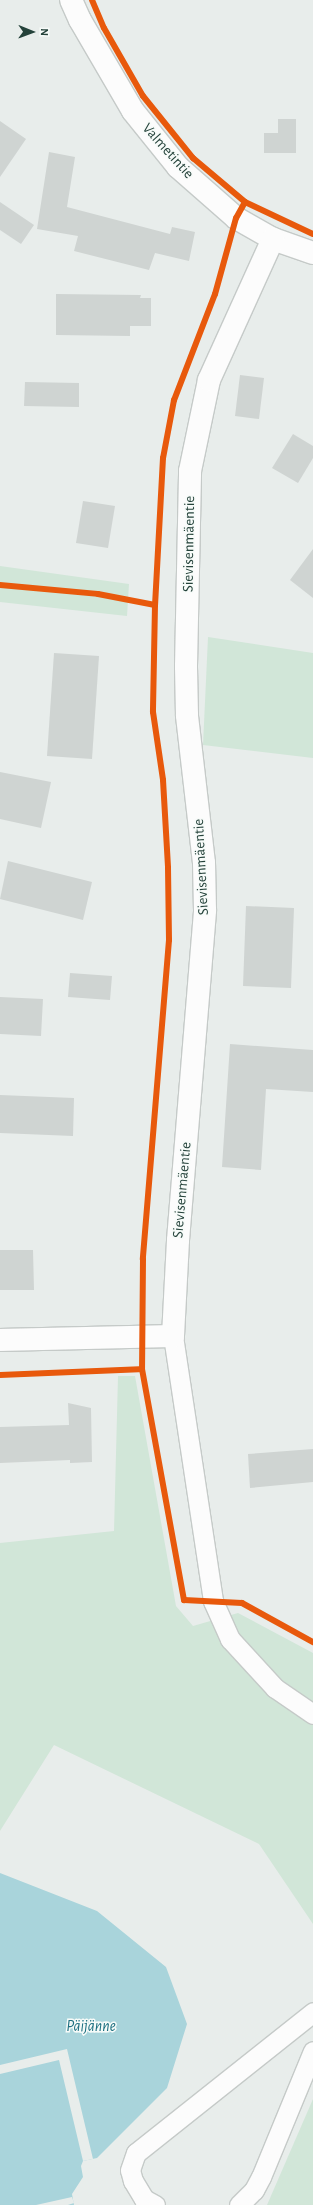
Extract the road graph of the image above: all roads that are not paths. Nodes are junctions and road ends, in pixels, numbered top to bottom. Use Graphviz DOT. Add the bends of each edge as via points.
graph roads {
  1 [pos="71,0"];
  2 [pos="273,239"];
  3 [pos="313,253"];
  4 [pos="173,1336"];
  5 [pos="0,1340"];
  6 [pos="313,1714"];
  7 [pos="313,2012"];
  8 [pos="313,2051"];
  9 [pos="154,2205"];
  10 [pos="239,2205"];
  1 -- 2 [label="street, Valmetintie" via="133,111 178,167 236,218"];
  2 -- 3 [label="street, Valmetintie"];
  2 -- 4 [label="street, Sievisenmäentie" via="209,380 190,470 187,708 204,862 205,910 178,1240"];
  4 -- 5 [label="street"];
  4 -- 6 [label="street" via="213,1601 230,1639 275,1688"];
  7 -- 9 [label="street" via="136,2153 130,2170 133,2181 144,2198"];
  8 -- 10 [label="street" via="261,2177 254,2190"];
}
